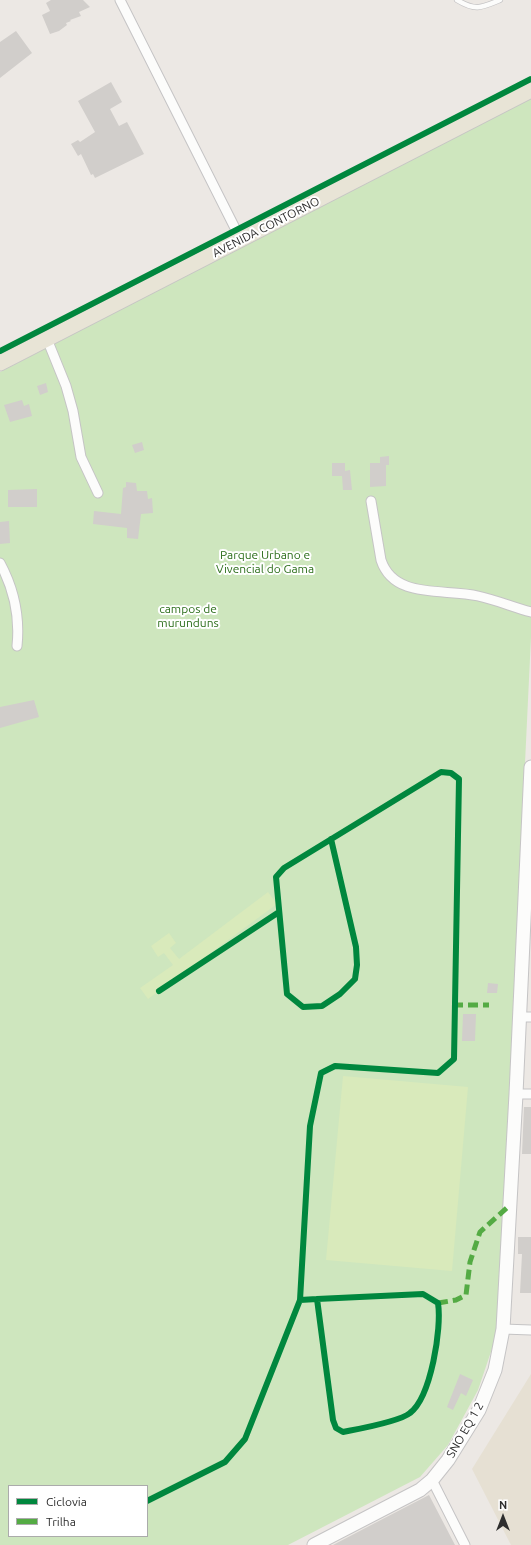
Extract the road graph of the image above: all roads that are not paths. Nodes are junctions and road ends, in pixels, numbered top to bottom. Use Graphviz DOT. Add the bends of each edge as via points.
graph roads {
  1 [pos="120,0"];
  2 [pos="457,0"];
  3 [pos="500,0"];
  4 [pos="531,90"];
  5 [pos="241,240"];
  6 [pos="47,339"];
  7 [pos="0,363"];
  8 [pos="98,493"];
  9 [pos="371,501"];
  10 [pos="0,563"];
  11 [pos="531,612"];
  12 [pos="17,646"];
  13 [pos="531,767"];
  14 [pos="529,859"];
  15 [pos="527,941"];
  16 [pos="525,1017"];
  17 [pos="516,1094"];
  18 [pos="531,1094"];
  19 [pos="503,1329"];
  20 [pos="531,1330"];
  21 [pos="432,1480"];
  22 [pos="314,1545"];
  23 [pos="465,1545"];
  1 -- 5 [label="street"];
  2 -- 3 [label="lane" via="470,7 482,7"];
  4 -- 5 [label="main road, AVENIDA CONTORNO"];
  5 -- 6 [label="main road, AVENIDA CONTORNO"];
  6 -- 7 [label="main road, AVENIDA CONTORNO"];
  6 -- 8 [label="street" via="66,386 81,458"];
  9 -- 11 [label="street" via="384,569 399,584 412,588 478,596"];
  10 -- 12 [label="street" via="12,589 16,609"];
  13 -- 14 [label="street, SNO EQ 1 2"];
  14 -- 15 [label="street, SNO EQ 1 2"];
  15 -- 16 [label="street, SNO EQ 1 2"];
  16 -- 17 [label="street, SNO EQ 1 2"];
  17 -- 18 [label="street"];
  17 -- 19 [label="street, SNO EQ 1 2"];
  19 -- 20 [label="street"];
  19 -- 21 [label="street, SNO EQ 1 2" via="495,1370 479,1410 448,1460"];
  21 -- 22 [label="street, SNO EQ 1 2" via="420,1490"];
  21 -- 23 [label="street"];
}
